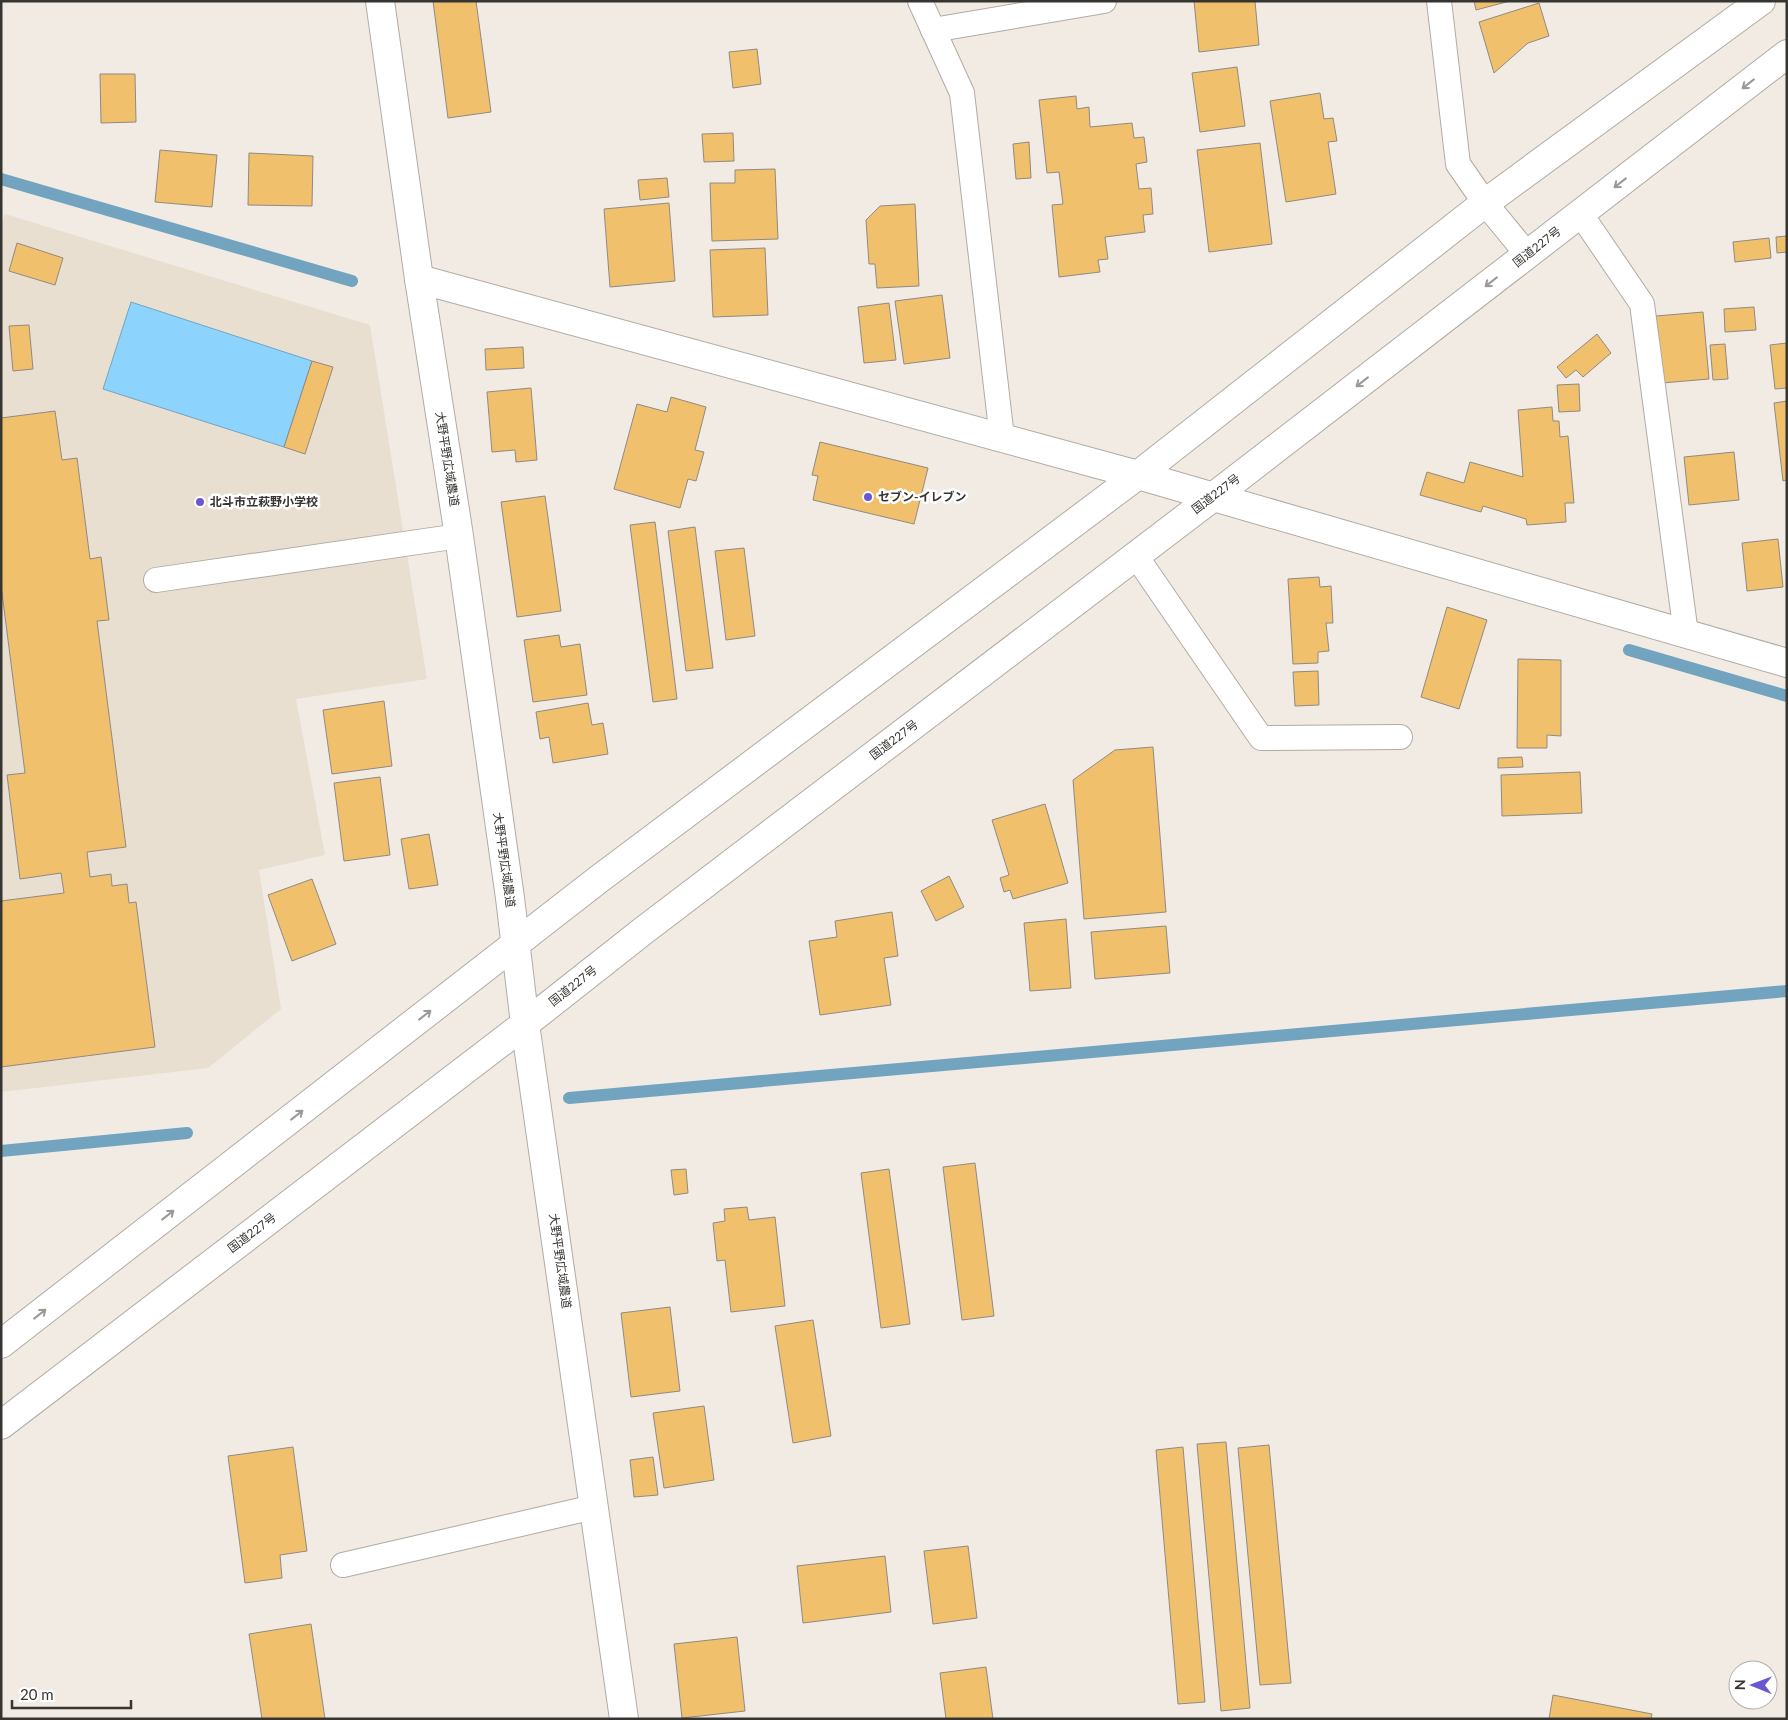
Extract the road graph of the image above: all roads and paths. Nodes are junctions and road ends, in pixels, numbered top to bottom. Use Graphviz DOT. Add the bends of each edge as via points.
graph roads {
  1 [pos="380,1"];
  2 [pos="920,1"];
  3 [pos="1104,1"];
  4 [pos="1439,1"];
  5 [pos="1760,1"];
  6 [pos="933,30"];
  7 [pos="1787,54"];
  8 [pos="1485,203"];
  9 [pos="1580,213"];
  10 [pos="1527,254"];
  11 [pos="419,279"];
  12 [pos="1002,438"];
  13 [pos="1138,475"];
  14 [pos="1213,497"];
  15 [pos="459,536"];
  16 [pos="1136,556"];
  17 [pos="156,580"];
  18 [pos="1686,634"];
  19 [pos="1787,663"];
  20 [pos="1400,737"];
  21 [pos="514,944"];
  22 [pos="525,1024"];
  23 [pos="1,1344"];
  24 [pos="1,1425"];
  25 [pos="594,1507"];
  26 [pos="343,1565"];
  27 [pos="624,1719"];
  1 -- 11 [label="main road, 大野平野広域農道"];
  2 -- 6 [label="lane"];
  3 -- 6 [label="lane"];
  4 -- 8 [label="lane" via="1458,164"];
  5 -- 8 [label="main road"];
  6 -- 12 [label="lane" via="962,93"];
  7 -- 9 [label="main road, 国道227号, one-way"];
  8 -- 10 [label="lane"];
  8 -- 13 [label="main road"];
  9 -- 10 [label="main road, 国道227号"];
  9 -- 18 [label="lane" via="1642,304"];
  10 -- 14 [label="main road, 国道227号, one-way"];
  11 -- 12 [label="main road"];
  11 -- 15 [label="main road, 大野平野広域農道"];
  12 -- 13 [label="main road"];
  13 -- 14 [label="main road"];
  13 -- 21 [label="main road"];
  14 -- 16 [label="main road, 国道227号"];
  14 -- 18 [label="main road"];
  15 -- 17 [label="lane"];
  15 -- 21 [label="main road, 大野平野広域農道"];
  16 -- 20 [label="lane" via="1261,738"];
  16 -- 22 [label="main road, 国道227号"];
  18 -- 19 [label="main road"];
  21 -- 22 [label="main road, 大野平野広域農道"];
  23 -- 21 [label="main road, one-way"];
  22 -- 24 [label="main road, 国道227号"];
  22 -- 25 [label="main road, 大野平野広域農道"];
  25 -- 26 [label="lane"];
  25 -- 27 [label="main road, 大野平野広域農道"];
}
